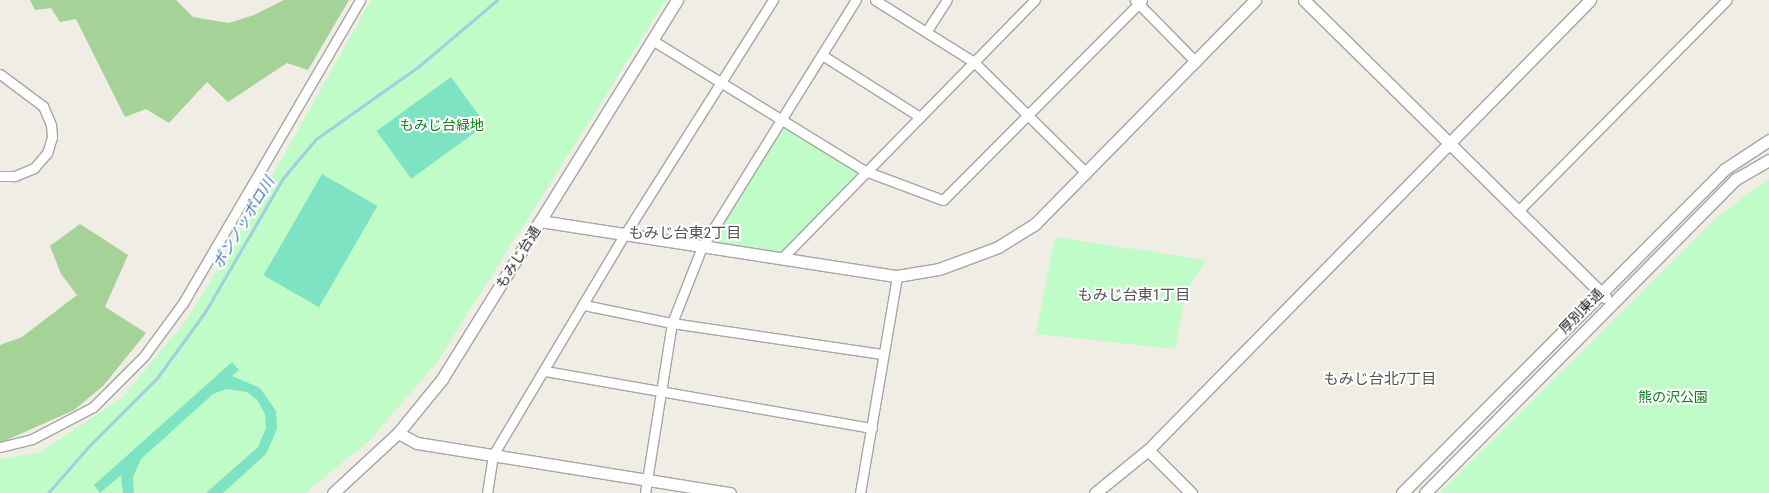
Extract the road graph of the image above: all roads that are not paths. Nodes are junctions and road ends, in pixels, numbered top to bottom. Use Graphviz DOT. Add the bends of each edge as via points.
graph roads {
  1 [pos="360,0"];
  2 [pos="677,0"];
  3 [pos="773,0"];
  4 [pos="856,0"];
  5 [pos="874,0"];
  6 [pos="947,0"];
  7 [pos="1035,0"];
  8 [pos="1255,0"];
  9 [pos="1304,0"];
  10 [pos="1590,0"];
  11 [pos="1726,0"];
  12 [pos="1139,1"];
  13 [pos="926,32"];
  14 [pos="652,40"];
  15 [pos="822,54"];
  16 [pos="974,62"];
  17 [pos="1196,62"];
  18 [pos="0,74"];
  19 [pos="721,83"];
  20 [pos="1028,115"];
  21 [pos="920,117"];
  22 [pos="782,120"];
  23 [pos="1769,140"];
  24 [pos="1448,142"];
  25 [pos="1769,160"];
  26 [pos="865,171"];
  27 [pos="1086,173"];
  28 [pos="0,176"];
  29 [pos="1517,212"];
  30 [pos="540,221"];
  31 [pos="625,234"];
  32 [pos="702,247"];
  33 [pos="781,259"];
  34 [pos="896,276"];
  35 [pos="1600,292"];
  36 [pos="1610,303"];
  37 [pos="584,305"];
  38 [pos="672,322"];
  39 [pos="882,354"];
  40 [pos="544,371"];
  41 [pos="661,390"];
  42 [pos="872,428"];
  43 [pos="398,434"];
  44 [pos="0,447"];
  45 [pos="1148,450"];
  46 [pos="493,455"];
  47 [pos="648,479"];
  48 [pos="333,493"];
  49 [pos="487,493"];
  50 [pos="645,493"];
  51 [pos="730,493"];
  52 [pos="860,493"];
  53 [pos="1095,493"];
  54 [pos="1191,493"];
  55 [pos="1404,493"];
  56 [pos="1425,493"];
  1 -- 44 [label="street" via="183,304 144,356 93,407 32,439"];
  2 -- 14 [label="street, もみじ台通"];
  3 -- 19 [label="street"];
  4 -- 15 [label="street"];
  5 -- 13 [label="street"];
  6 -- 13 [label="street"];
  7 -- 16 [label="street"];
  8 -- 17 [label="street"];
  9 -- 24 [label="street"];
  10 -- 24 [label="street"];
  11 -- 29 [label="street"];
  12 -- 17 [label="street"];
  12 -- 20 [label="street"];
  13 -- 16 [label="street"];
  14 -- 19 [label="street"];
  14 -- 30 [label="street, もみじ台通"];
  15 -- 21 [label="street"];
  15 -- 22 [label="street"];
  16 -- 20 [label="street"];
  16 -- 21 [label="street"];
  17 -- 27 [label="street"];
  18 -- 28 [label="street" via="43,106 52,136 47,153 34,168 15,176"];
  19 -- 22 [label="street"];
  19 -- 31 [label="street"];
  20 -- 26 [label="street" via="943,200"];
  20 -- 27 [label="street"];
  21 -- 26 [label="street"];
  22 -- 26 [label="street"];
  22 -- 32 [label="street"];
  23 -- 35 [label="street, 厚別東通" via="1725,169"];
  24 -- 29 [label="street"];
  24 -- 45 [label="street"];
  25 -- 36 [label="street, 厚別東通" via="1736,179"];
  26 -- 33 [label="street"];
  27 -- 34 [label="street" via="1035,224 998,247 939,269"];
  29 -- 35 [label="street"];
  30 -- 31 [label="street"];
  30 -- 43 [label="street, もみじ台通" via="442,379"];
  31 -- 32 [label="street"];
  31 -- 37 [label="street"];
  32 -- 33 [label="street"];
  32 -- 38 [label="street"];
  33 -- 34 [label="street"];
  34 -- 39 [label="street"];
  35 -- 36 [label="street"];
  35 -- 55 [label="street, 厚別東通"];
  36 -- 56 [label="street, 厚別東通"];
  37 -- 38 [label="street"];
  37 -- 40 [label="street"];
  38 -- 39 [label="street"];
  38 -- 41 [label="street"];
  39 -- 42 [label="street"];
  40 -- 41 [label="street"];
  40 -- 46 [label="street"];
  41 -- 42 [label="street"];
  41 -- 47 [label="street"];
  42 -- 52 [label="street"];
  43 -- 46 [label="street" via="417,443"];
  43 -- 48 [label="street, もみじ台通"];
  45 -- 53 [label="street"];
  45 -- 54 [label="street"];
  46 -- 47 [label="street"];
  46 -- 49 [label="street"];
  47 -- 50 [label="street"];
  47 -- 51 [label="street"];
}
